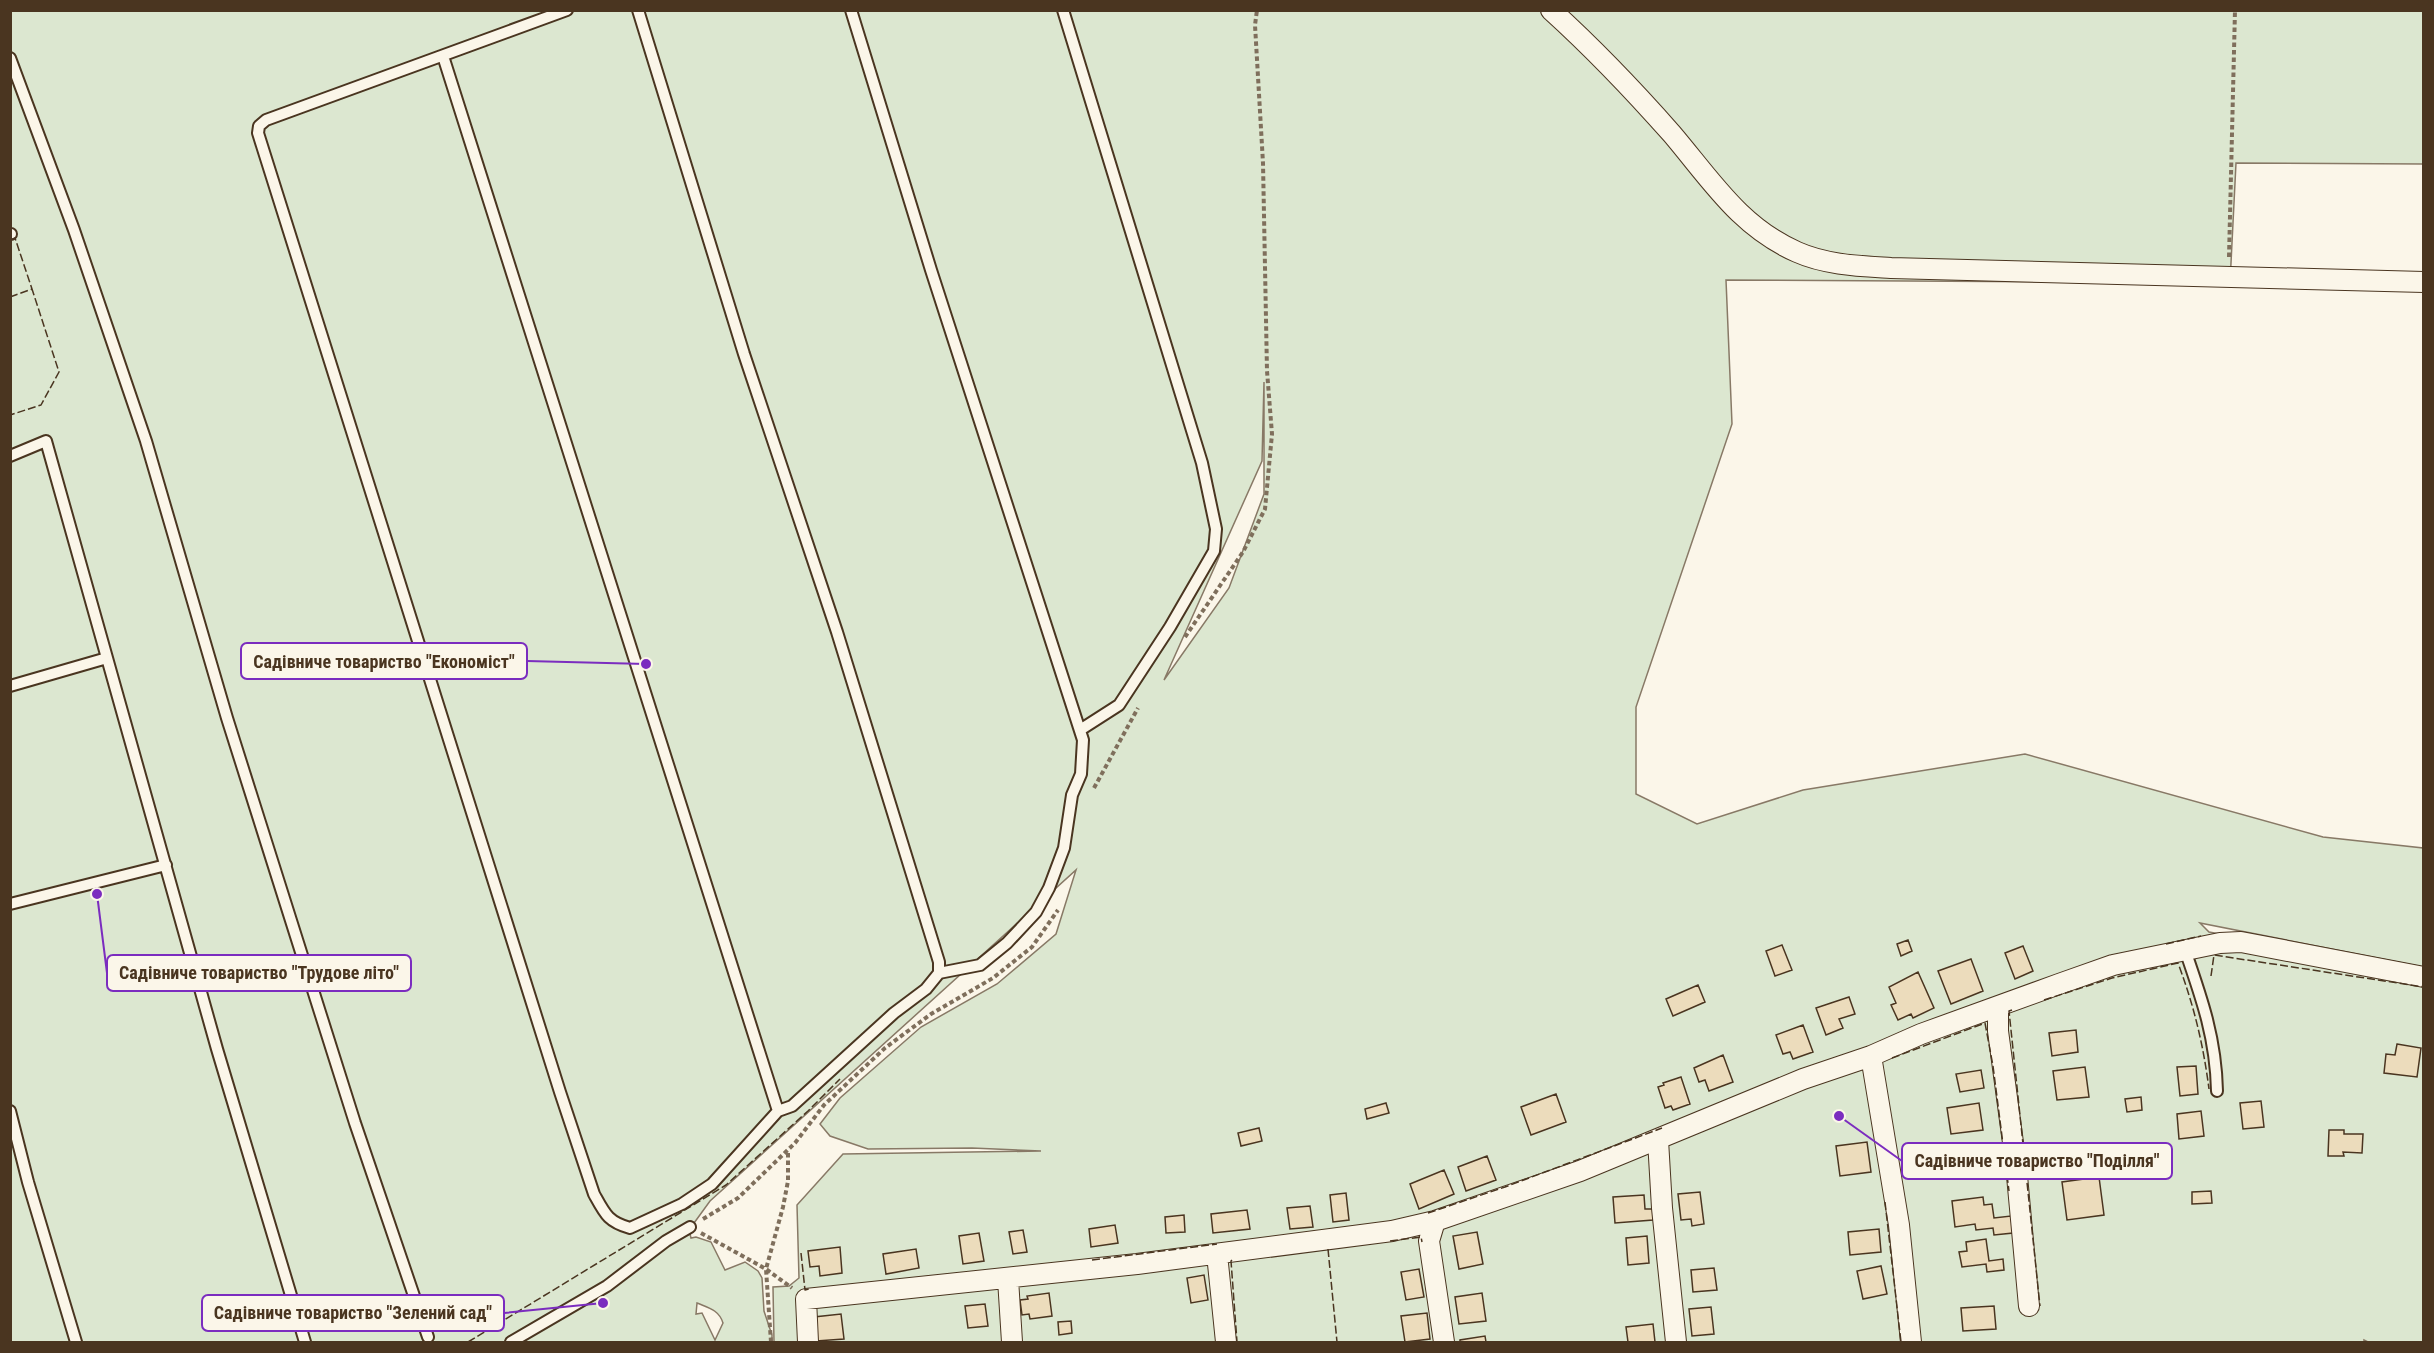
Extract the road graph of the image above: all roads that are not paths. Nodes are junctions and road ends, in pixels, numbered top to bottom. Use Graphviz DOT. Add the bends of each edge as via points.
graph roads {
  1 [pos="567,10"];
  2 [pos="638,10"];
  3 [pos="851,10"];
  4 [pos="1063,10"];
  5 [pos="1551,10"];
  6 [pos="443,56"];
  7 [pos="10,58"];
  8 [pos="2424,282"];
  9 [pos="10,456"];
  10 [pos="107,658"];
  11 [pos="10,686"];
  12 [pos="1080,730"];
  13 [pos="166,865"];
  14 [pos="10,904"];
  15 [pos="2185,950"];
  16 [pos="939,973"];
  17 [pos="2424,977"];
  18 [pos="1998,1008"];
  19 [pos="1871,1056"];
  20 [pos="2217,1091"];
  21 [pos="10,1111"];
  22 [pos="778,1111"];
  23 [pos="1658,1140"];
  24 [pos="1435,1221"];
  25 [pos="690,1227"];
  26 [pos="1217,1254"];
  27 [pos="1008,1279"];
  28 [pos="2029,1306"];
  29 [pos="428,1337"];
  30 [pos="76,1342"];
  31 [pos="305,1342"];
  32 [pos="511,1342"];
  33 [pos="808,1342"];
  34 [pos="1012,1342"];
  35 [pos="1226,1342"];
  36 [pos="1444,1342"];
  37 [pos="1676,1342"];
  38 [pos="1911,1342"];
  1 -- 6 [label="lane"];
  2 -- 16 [label="lane" via="744,354 926,914"];
  3 -- 12 [label="lane"];
  4 -- 12 [label="lane" via="1202,463 1215,529 1214,551 1119,705"];
  5 -- 8 [label="street" via="1672,135 1730,206 1764,234 1798,253 1844,265 1891,268"];
  6 -- 22 [label="lane"];
  6 -- 22 [label="lane" via="266,120 258,133 556,1081 602,1210 615,1224 630,1228 682,1204 712,1184"];
  7 -- 29 [label="lane" via="146,441 227,718 355,1124"];
  9 -- 10 [label="lane" via="46,441"];
  10 -- 11 [label="lane"];
  10 -- 13 [label="lane"];
  12 -- 16 [label="lane" via="1081,774 1072,795 1064,848 1036,912 980,965"];
  13 -- 14 [label="lane"];
  13 -- 31 [label="lane"];
  15 -- 17 [label="street" via="2241,942"];
  15 -- 18 [label="street" via="2113,965"];
  15 -- 20 [label="lane" via="2208,1018 2217,1061"];
  16 -- 22 [label="lane" via="926,989 792,1106"];
  18 -- 19 [label="street"];
  18 -- 28 [label="street"];
  19 -- 23 [label="street" via="1803,1079"];
  19 -- 38 [label="street" via="1899,1225"];
  21 -- 30 [label="lane"];
  23 -- 24 [label="street"];
  23 -- 37 [label="street"];
  24 -- 26 [label="street" via="1392,1231"];
  24 -- 36 [label="street" via="1429,1241"];
  25 -- 32 [label="lane" via="666,1240 607,1286"];
  26 -- 27 [label="street"];
  26 -- 35 [label="street"];
  27 -- 33 [label="street" via="806,1299"];
  27 -- 34 [label="street"];
}
